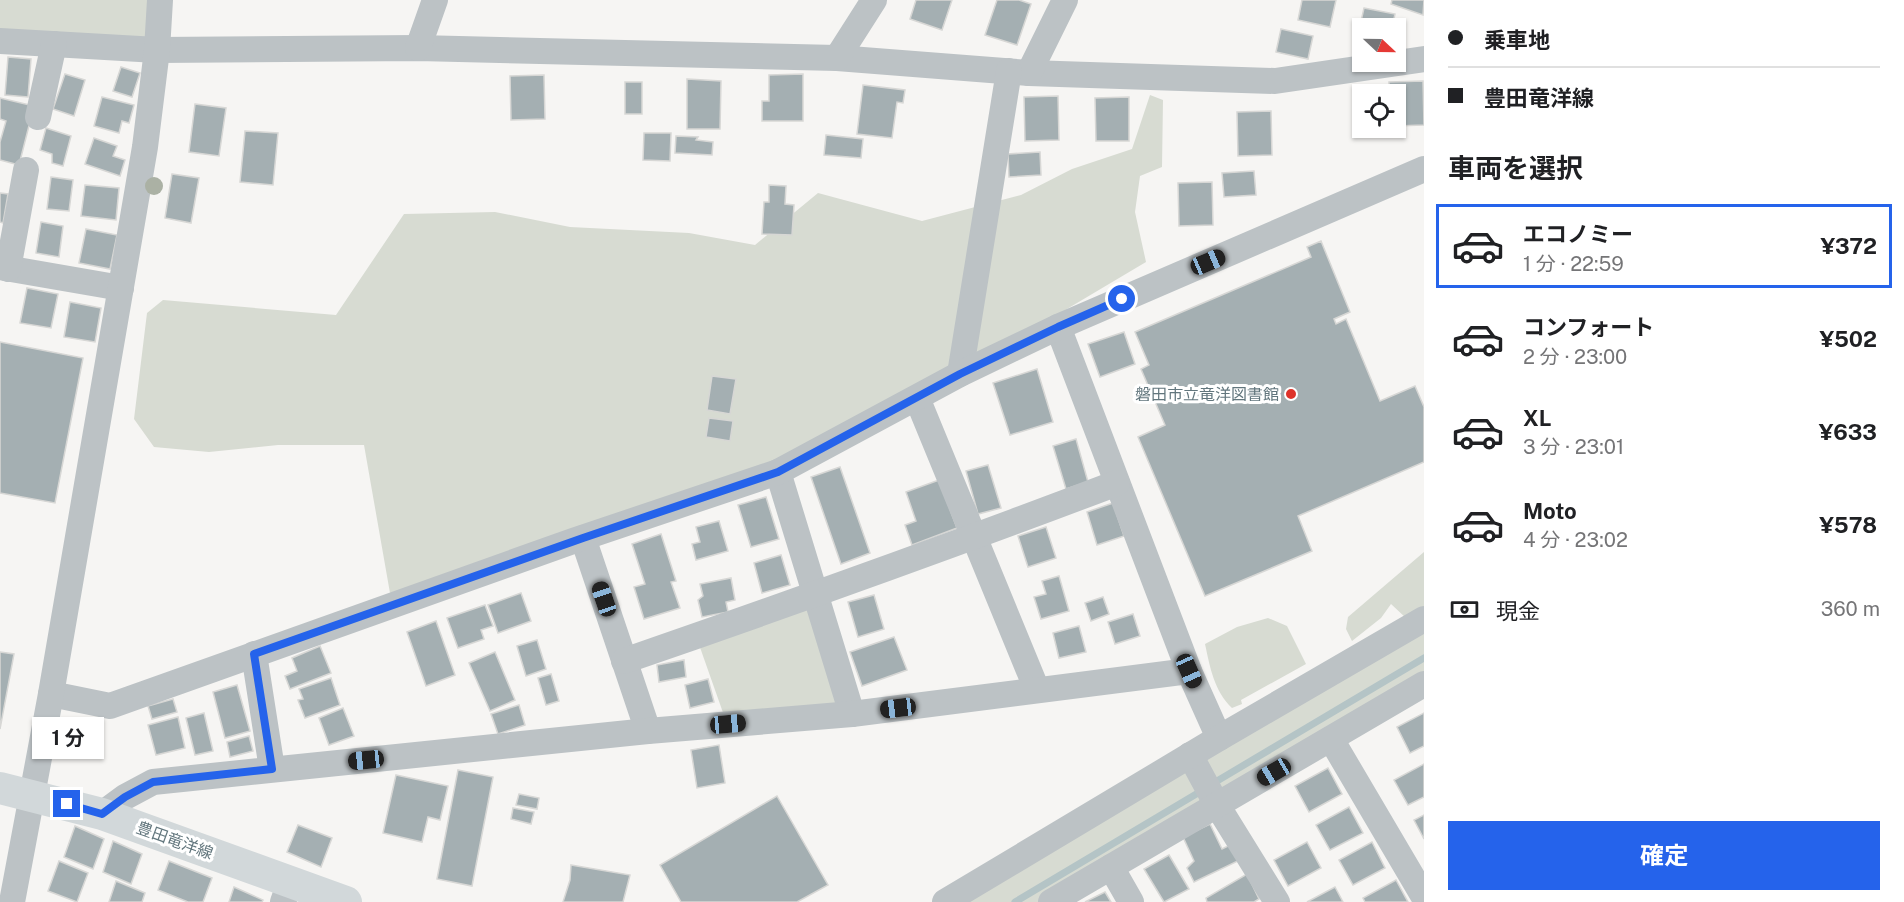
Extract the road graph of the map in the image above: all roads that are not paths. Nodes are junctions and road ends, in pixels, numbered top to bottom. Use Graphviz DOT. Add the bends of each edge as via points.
graph roads {
  1 [pos="160,0"];
  2 [pos="435,0"];
  3 [pos="874,0"];
  4 [pos="1065,0"];
  5 [pos="0,42"];
  6 [pos="54,44"];
  7 [pos="418,48"];
  8 [pos="157,50"];
  9 [pos="837,58"];
  10 [pos="1424,59"];
  11 [pos="1019,72"];
  12 [pos="38,117"];
  13 [pos="1424,169"];
  14 [pos="26,170"];
  15 [pos="4,268"];
  16 [pos="121,288"];
  17 [pos="1058,327"];
  18 [pos="960,374"];
  19 [pos="917,398"];
  20 [pos="778,472"];
  21 [pos="1117,483"];
  22 [pos="975,537"];
  23 [pos="583,538"];
  24 [pos="816,595"];
  25 [pos="1424,619"];
  26 [pos="254,654"];
  27 [pos="624,661"];
  28 [pos="1189,671"];
  29 [pos="1424,684"];
  30 [pos="1037,690"];
  31 [pos="51,694"];
  32 [pos="852,714"];
  33 [pos="648,731"];
  34 [pos="1220,738"];
  35 [pos="1331,738"];
  36 [pos="1190,755"];
  37 [pos="272,769"];
  38 [pos="0,788"];
  39 [pos="31,794"];
  40 [pos="1217,805"];
  41 [pos="102,814"];
  42 [pos="1111,867"];
  43 [pos="287,892"];
  44 [pos="1424,897"];
  45 [pos="19,900"];
  46 [pos="346,902"];
  47 [pos="945,902"];
  48 [pos="1051,902"];
  49 [pos="1131,902"];
  50 [pos="1276,902"];
  1 -- 8 [label="street"];
  2 -- 7 [label="street"];
  3 -- 9 [label="street"];
  4 -- 11 [label="street"];
  5 -- 6 [label="street"];
  6 -- 8 [label="street"];
  6 -- 12 [label="street"];
  7 -- 8 [label="street"];
  7 -- 9 [label="street"];
  8 -- 16 [label="street"];
  9 -- 11 [label="street"];
  10 -- 11 [label="street" via="1275,81"];
  11 -- 18 [label="street"];
  13 -- 17 [label="street"];
  14 -- 15 [label="street"];
  15 -- 16 [label="street"];
  16 -- 31 [label="street"];
  17 -- 18 [label="street"];
  17 -- 21 [label="street"];
  18 -- 19 [label="street"];
  19 -- 20 [label="street"];
  19 -- 22 [label="street"];
  20 -- 23 [label="street"];
  20 -- 24 [label="street"];
  21 -- 22 [label="street"];
  21 -- 28 [label="street"];
  22 -- 24 [label="street"];
  22 -- 30 [label="street"];
  23 -- 26 [label="street"];
  23 -- 27 [label="street"];
  24 -- 27 [label="street"];
  24 -- 32 [label="street"];
  25 -- 34 [label="street"];
  26 -- 31 [label="street" via="110,706"];
  26 -- 37 [label="street"];
  27 -- 33 [label="street"];
  28 -- 30 [label="street"];
  28 -- 34 [label="street"];
  29 -- 35 [label="street"];
  30 -- 32 [label="street"];
  31 -- 39 [label="street"];
  32 -- 33 [label="street"];
  33 -- 37 [label="street"];
  34 -- 36 [label="street"];
  35 -- 40 [label="street"];
  35 -- 44 [label="street"];
  36 -- 40 [label="street"];
  36 -- 47 [label="street"];
  37 -- 41 [label="street" via="153,782"];
  38 -- 39 [label="main road, 豊田竜洋線"];
  39 -- 41 [label="main road, 豊田竜洋線"];
  39 -- 45 [label="street"];
  40 -- 42 [label="street"];
  40 -- 50 [label="street"];
  41 -- 43 [label="main road, 豊田竜洋線"];
  42 -- 48 [label="street"];
  42 -- 49 [label="street"];
  43 -- 46 [label="main road, 豊田竜洋線"];
}
